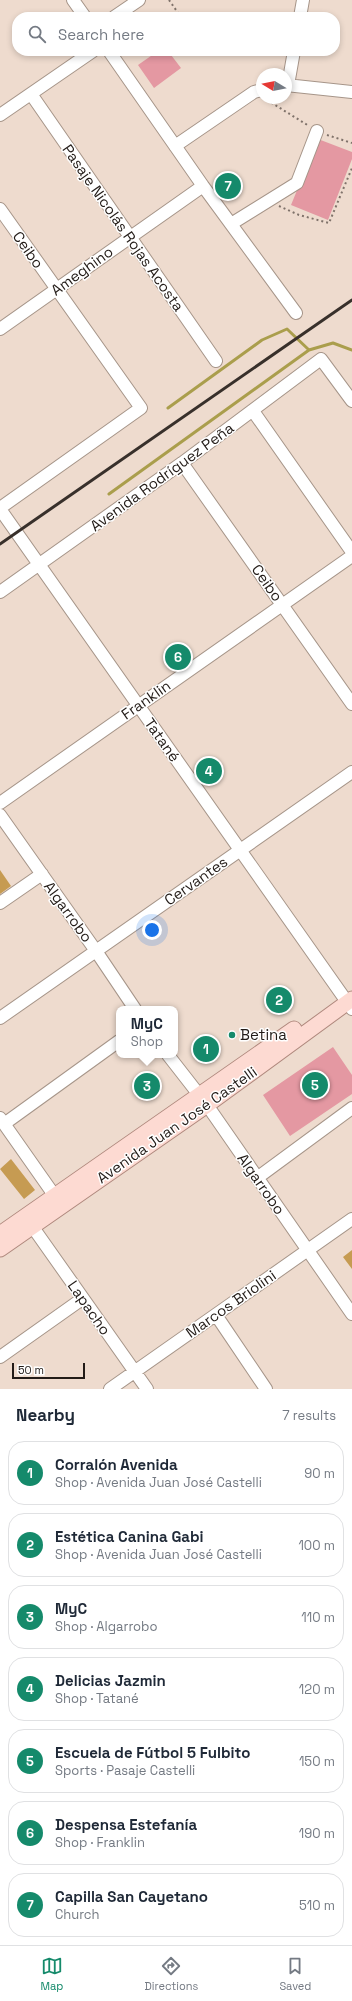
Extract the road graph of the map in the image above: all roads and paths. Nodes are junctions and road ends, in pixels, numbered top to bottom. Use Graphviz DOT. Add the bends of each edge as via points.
graph roads {
  1 [pos="72,0"];
  2 [pos="138,0"];
  3 [pos="169,0"];
  4 [pos="303,0"];
  5 [pos="81,12"];
  6 [pos="121,12"];
  7 [pos="177,12"];
  8 [pos="301,12"];
  9 [pos="86,56"];
  10 [pos="112,56"];
  11 [pos="293,56"];
  12 [pos="290,68"];
  13 [pos="292,86"];
  14 [pos="256,92"];
  15 [pos="352,92"];
  16 [pos="30,94"];
  17 [pos="274,104"];
  18 [pos="0,115"];
  19 [pos="317,131"];
  20 [pos="352,143"];
  21 [pos="175,146"];
  22 [pos="352,168"];
  23 [pos="203,186"];
  24 [pos="267,201"];
  25 [pos="0,209"];
  26 [pos="231,224"];
  27 [pos="129,237"];
  28 [pos="56,290"];
  29 [pos="296,313"];
  30 [pos="0,329"];
  31 [pos="216,361"];
  32 [pos="352,401"];
  33 [pos="253,411"];
  34 [pos="182,463"];
  35 [pos="0,509"];
  36 [pos="352,552"];
  37 [pos="352,556"];
  38 [pos="40,564"];
  39 [pos="0,592"];
  40 [pos="282,604"];
  41 [pos="352,704"];
  42 [pos="138,706"];
  43 [pos="352,772"];
  44 [pos="0,803"];
  45 [pos="0,815"];
  46 [pos="241,850"];
  47 [pos="42,874"];
  48 [pos="0,903"];
  49 [pos="96,951"];
  50 [pos="349,998"];
  51 [pos="133,1006"];
  52 [pos="0,1018"];
  53 [pos="116,1043"];
  54 [pos="170,1058"];
  55 [pos="202,1100"];
  56 [pos="352,1108"];
  57 [pos="2,1121"];
  58 [pos="257,1178"];
  59 [pos="58,1200"];
  60 [pos="352,1219"];
  61 [pos="32,1226"];
  62 [pos="0,1234"];
  63 [pos="0,1249"];
  64 [pos="308,1250"];
  65 [pos="82,1299"];
  66 [pos="352,1314"];
  67 [pos="216,1315"];
  68 [pos="0,1357"];
  69 [pos="134,1371"];
  70 [pos="110,1389"];
  71 [pos="148,1389"];
  72 [pos="266,1389"];
  1 -- 5 [label="street"];
  2 -- 6 [label="street"];
  3 -- 7 [label="path"];
  4 -- 8 [label="street"];
  9 -- 16 [label="street"];
  10 -- 21 [label="street"];
  11 -- 12 [label="street"];
  13 -- 15 [label="street"];
  14 -- 21 [label="street"];
  16 -- 18 [label="street"];
  16 -- 27 [label="street, Pasaje Nicolás Rojas Acosta"];
  17 -- 19 [label="path"];
  19 -- 20 [label="path"];
  19 -- 24 [label="street" via="297,183"];
  21 -- 23 [label="street"];
  22 -- 24 [label="path" via="329,223 299,215"];
  23 -- 26 [label="street"];
  23 -- 27 [label="street, Ameghino"];
  24 -- 26 [label="street"];
  25 -- 28 [label="street, Ceibo"];
  26 -- 29 [label="street"];
  27 -- 28 [label="street, Ameghino"];
  27 -- 31 [label="street, Pasaje Nicolás Rojas Acosta"];
  28 -- 30 [label="street, Ameghino"];
  28 -- 35 [label="street, Ceibo" via="141,408"];
  32 -- 33 [label="street, Avenida Rodríguez Peña" via="321,359"];
  33 -- 34 [label="street, Avenida Rodríguez Peña"];
  33 -- 36 [label="street"];
  34 -- 38 [label="street, Avenida Rodríguez Peña"];
  34 -- 40 [label="street, Ceibo"];
  35 -- 38 [label="street, Tatané"];
  37 -- 40 [label="street, Franklin"];
  38 -- 39 [label="street, Avenida Rodríguez Peña"];
  38 -- 42 [label="street, Tatané"];
  40 -- 41 [label="street, Ceibo"];
  40 -- 42 [label="street, Franklin"];
  42 -- 44 [label="street, Franklin"];
  42 -- 46 [label="street, Tatané"];
  43 -- 46 [label="street, Cervantes"];
  45 -- 47 [label="street, Algarrobo"];
  46 -- 49 [label="street, Cervantes"];
  46 -- 50 [label="street, Tatané"];
  47 -- 48 [label="street"];
  47 -- 49 [label="street, Algarrobo"];
  49 -- 51 [label="street, Algarrobo"];
  49 -- 52 [label="street, Cervantes"];
  50 -- 55 [label="main road, Avenida Juan José Castelli"];
  53 -- 57 [label="street"];
  54 -- 55 [label="street, Algarrobo"];
  55 -- 58 [label="street, Algarrobo"];
  55 -- 59 [label="main road, Avenida Juan José Castelli"];
  56 -- 58 [label="street"];
  57 -- 59 [label="street"];
  58 -- 64 [label="street, Algarrobo"];
  59 -- 61 [label="main road, Avenida Juan José Castelli"];
  59 -- 62 [label="main road, Avenida Juan José Castelli"];
  60 -- 64 [label="street, Marcos Briolini"];
  61 -- 63 [label="main road, Avenida Juan José Castelli"];
  61 -- 65 [label="street, Lapacho"];
  64 -- 66 [label="street, Algarrobo"];
  64 -- 67 [label="street, Marcos Briolini"];
  65 -- 68 [label="street"];
  65 -- 69 [label="street, Lapacho"];
  67 -- 69 [label="street, Marcos Briolini"];
  67 -- 72 [label="street"];
  69 -- 70 [label="street, Marcos Briolini"];
  69 -- 71 [label="street, Lapacho"];
}
